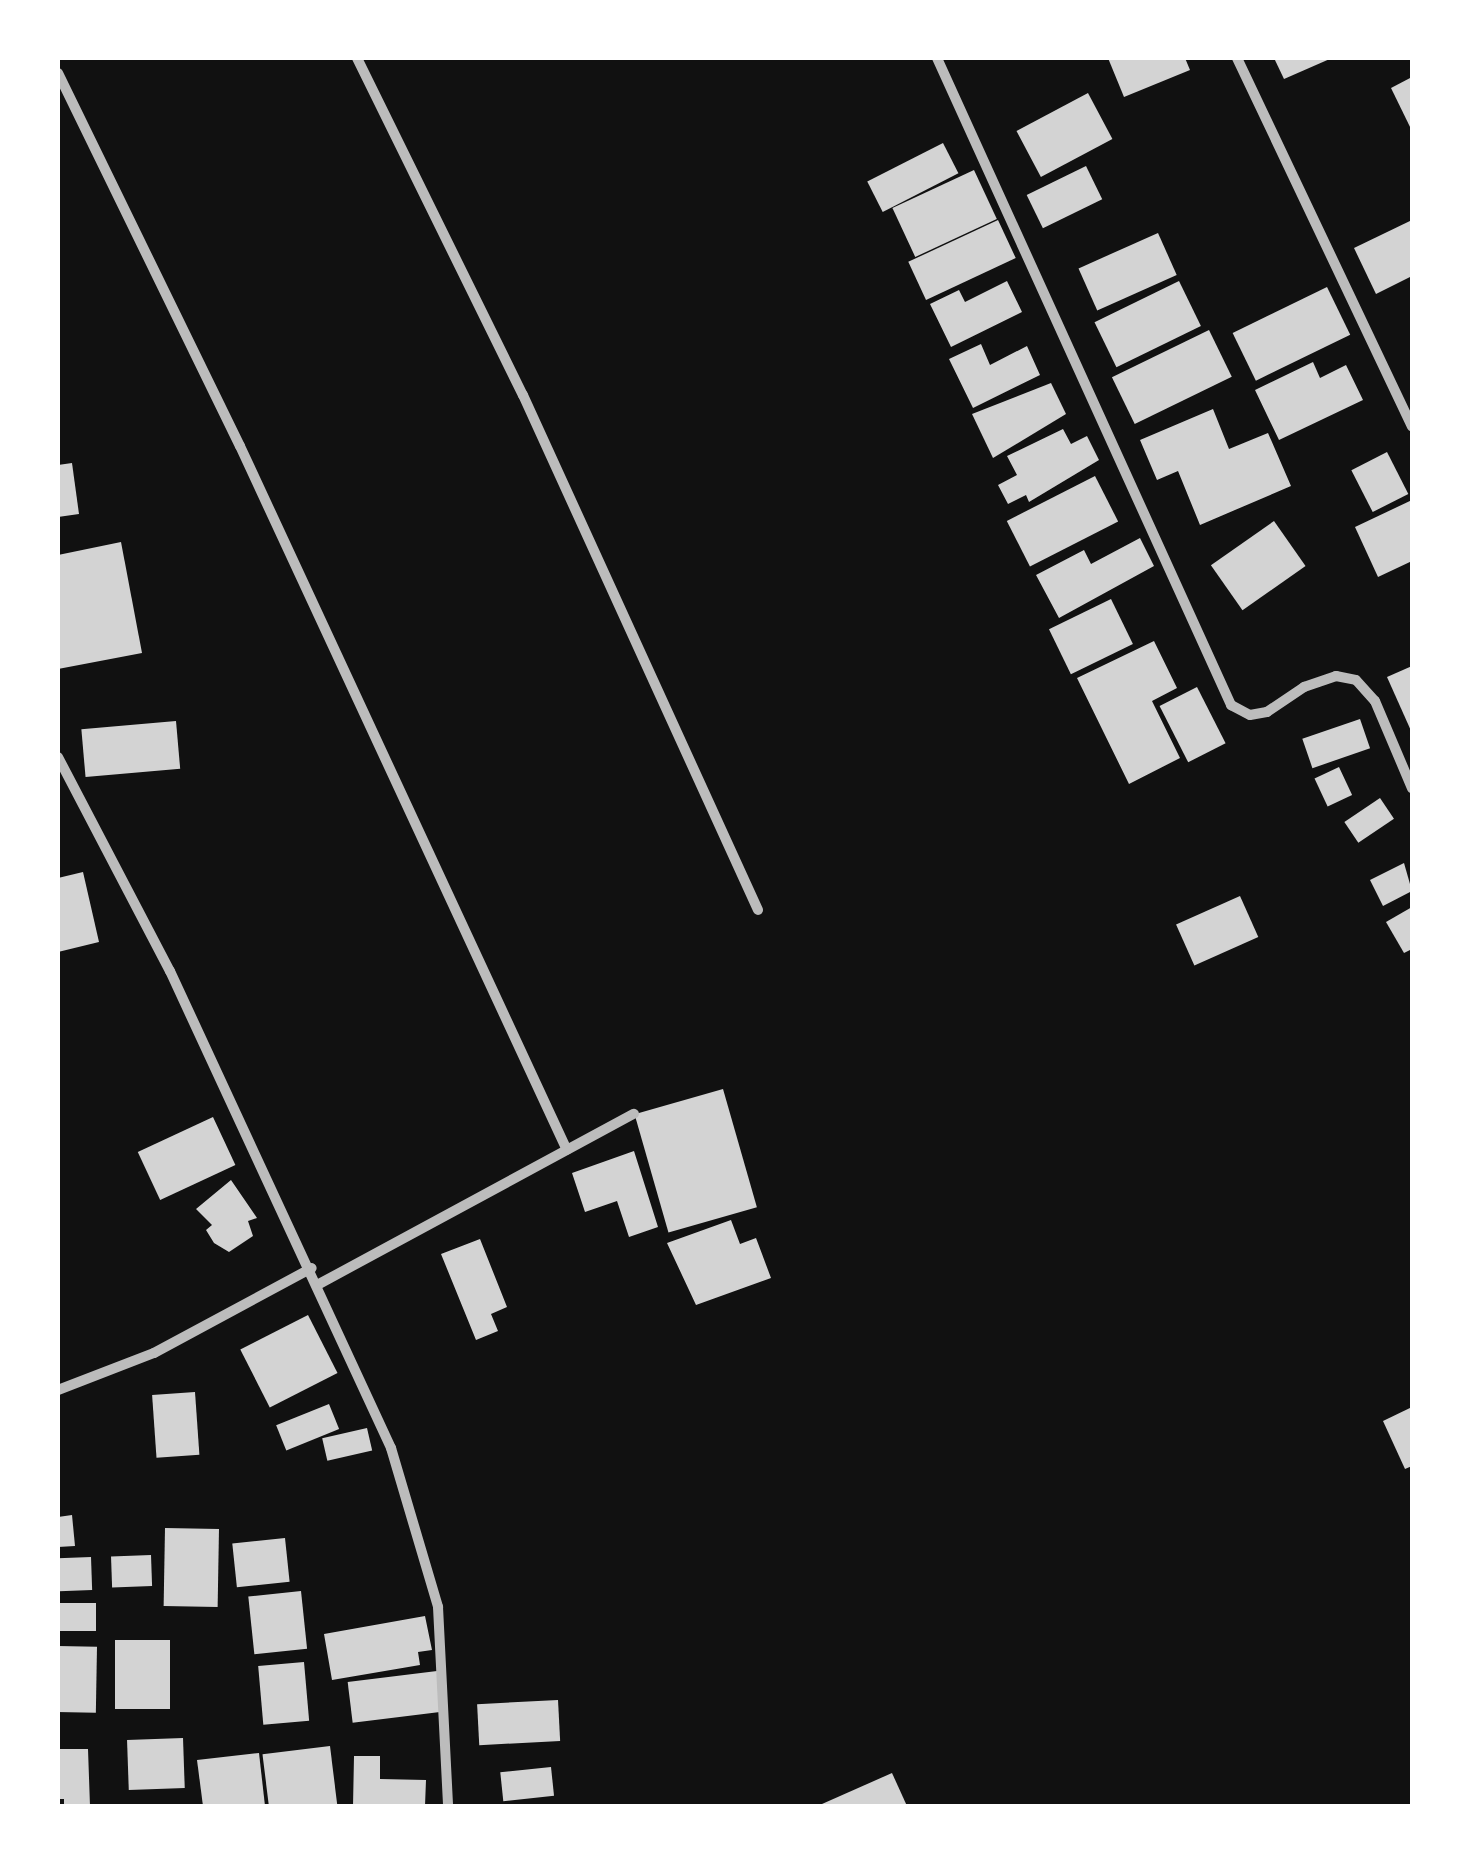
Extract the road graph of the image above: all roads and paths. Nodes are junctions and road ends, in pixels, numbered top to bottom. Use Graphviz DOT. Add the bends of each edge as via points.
graph roads {
  1 [pos="357,58"];
  2 [pos="937,58"];
  3 [pos="1237,58"];
  4 [pos="58,73"];
  5 [pos="1412,428"];
  6 [pos="58,757"];
  7 [pos="1412,788"];
  8 [pos="758,910"];
  9 [pos="634,1114"];
  10 [pos="567,1150"];
  11 [pos="312,1268"];
  12 [pos="319,1284"];
  13 [pos="58,1390"];
  14 [pos="448,1806"];
  1 -- 8 [label="street" via="523,395"];
  2 -- 7 [label="street" via="1224,694 1250,715 1336,676 1356,680 1375,702"];
  3 -- 5 [label="street"];
  4 -- 10 [label="street" via="240,446"];
  6 -- 11 [label="street" via="170,971"];
  9 -- 10 [label="street"];
  10 -- 12 [label="street"];
  11 -- 12 [label="street"];
  11 -- 13 [label="street" via="154,1353"];
  12 -- 14 [label="street" via="397,1464 438,1606"];
}
